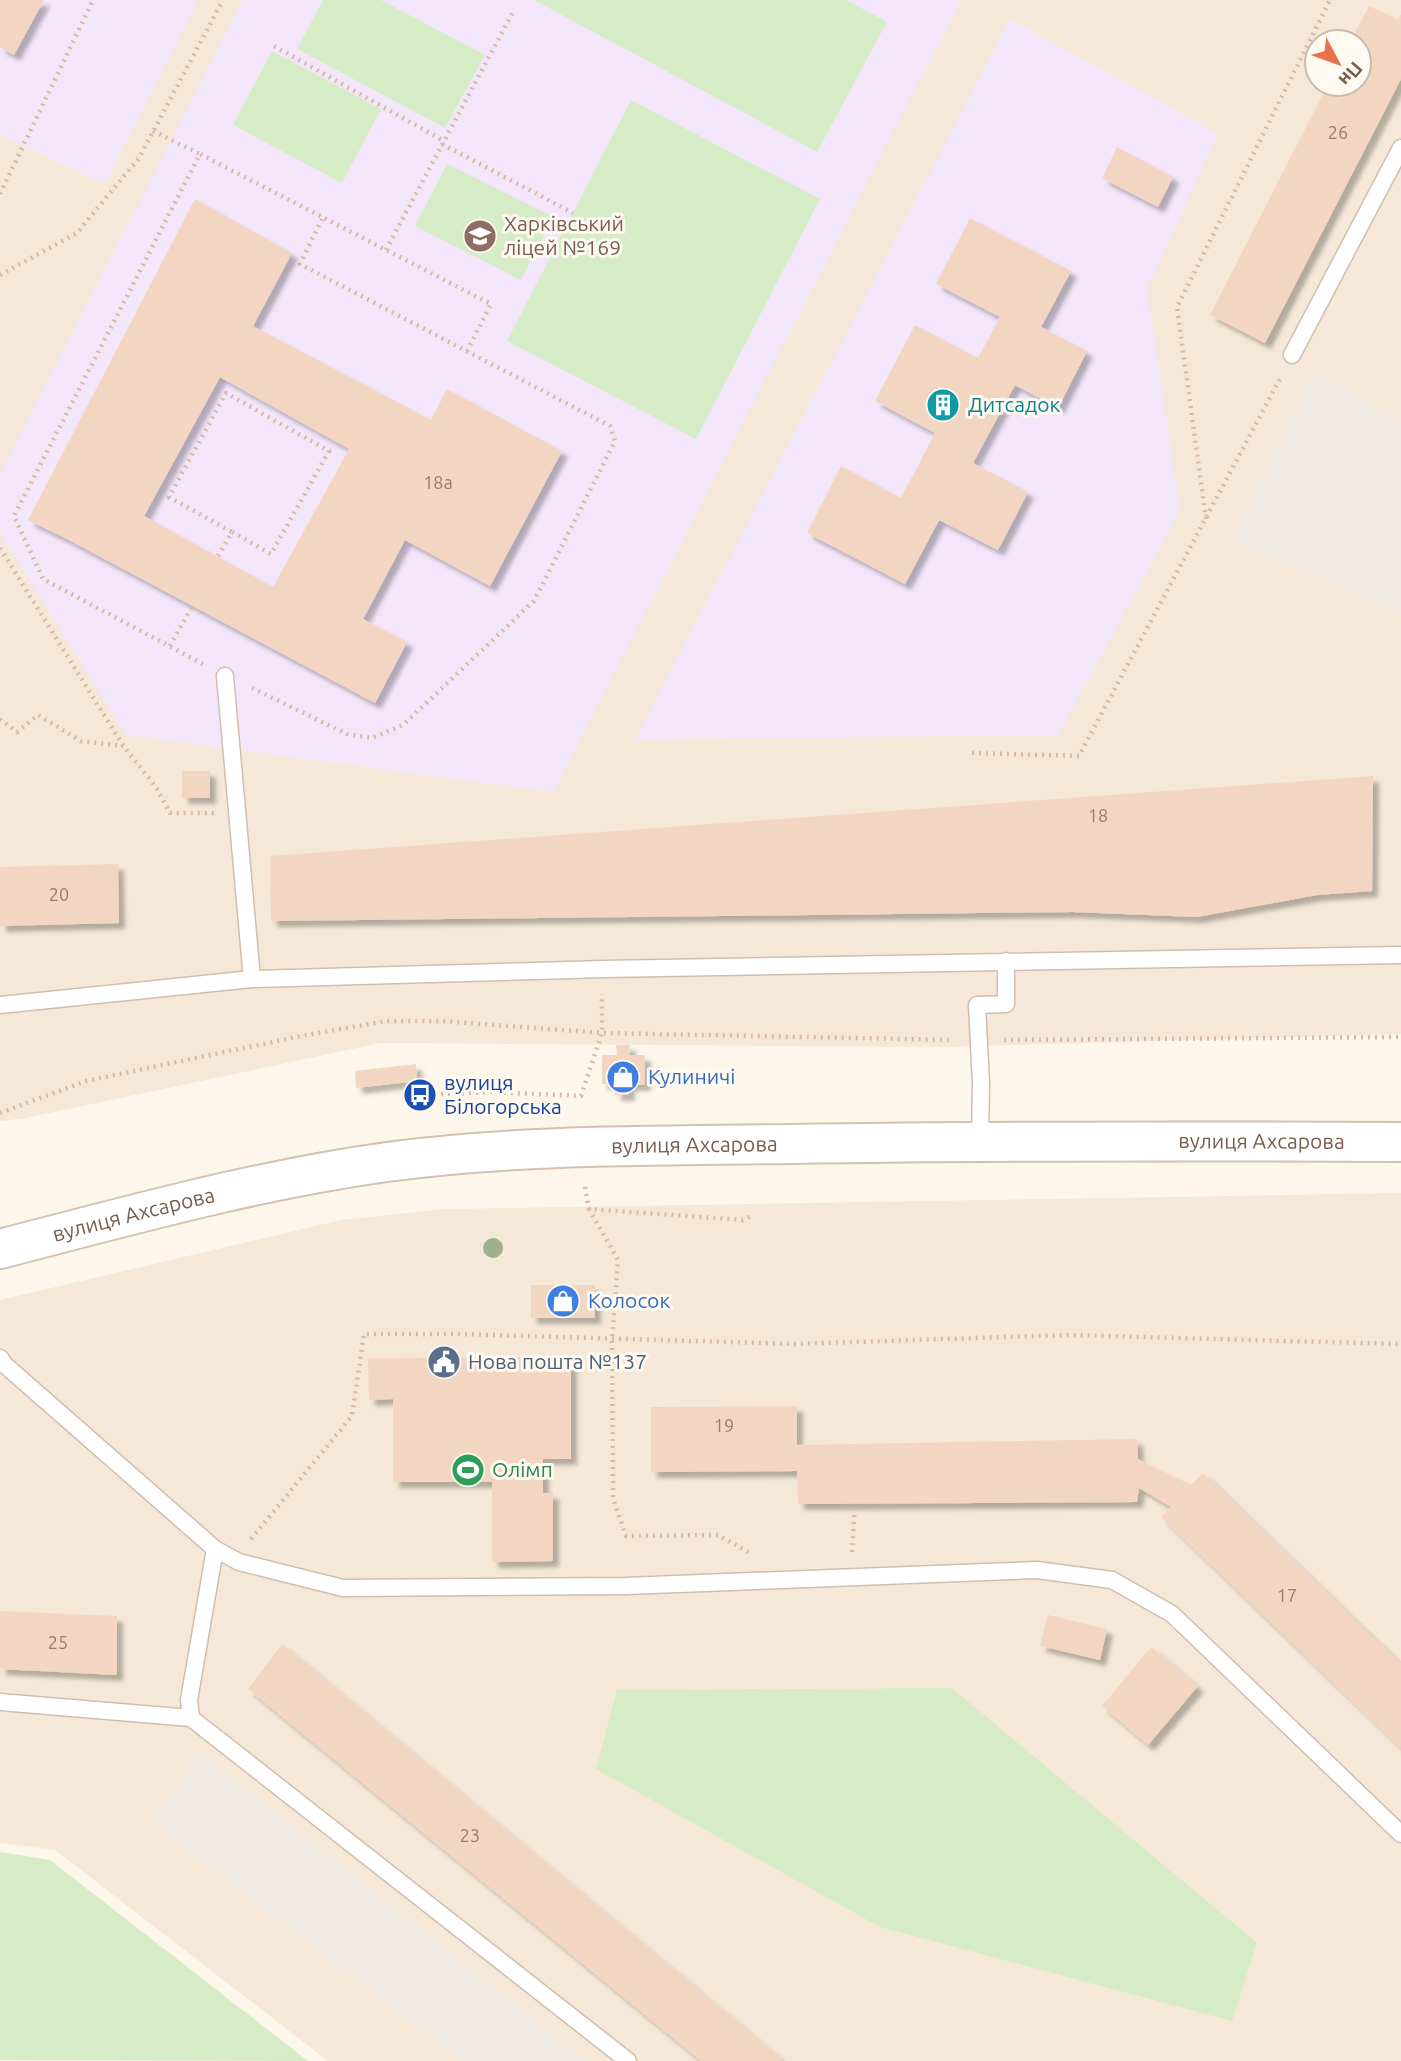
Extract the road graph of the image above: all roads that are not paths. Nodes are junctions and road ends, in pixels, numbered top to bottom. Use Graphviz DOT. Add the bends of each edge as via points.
graph roads {
  1 [pos="1401,148"];
  2 [pos="1292,355"];
  3 [pos="225,676"];
  4 [pos="1401,956"];
  5 [pos="1006,961"];
  6 [pos="252,979"];
  7 [pos="0,1005"];
  8 [pos="980,1141"];
  9 [pos="1401,1142"];
  10 [pos="0,1249"];
  11 [pos="0,1358"];
  12 [pos="215,1549"];
  13 [pos="0,1702"];
  14 [pos="191,1718"];
  15 [pos="1401,1834"];
  16 [pos="628,2061"];
  1 -- 2 [label="lane"];
  3 -- 6 [label="lane"];
  4 -- 5 [label="lane"];
  5 -- 6 [label="lane"];
  5 -- 8 [label="lane" via="1006,1004 978,1005"];
  6 -- 7 [label="lane"];
  8 -- 9 [label="main road, вулиця Ахсарова"];
  8 -- 10 [label="main road, вулиця Ахсарова" via="604,1146 441,1156 295,1177"];
  11 -- 12 [label="lane"];
  12 -- 14 [label="lane" via="189,1700"];
  12 -- 15 [label="lane" via="239,1562 343,1588 626,1586 1037,1570 1112,1580 1172,1614"];
  13 -- 14 [label="lane"];
  14 -- 16 [label="lane"];
}
